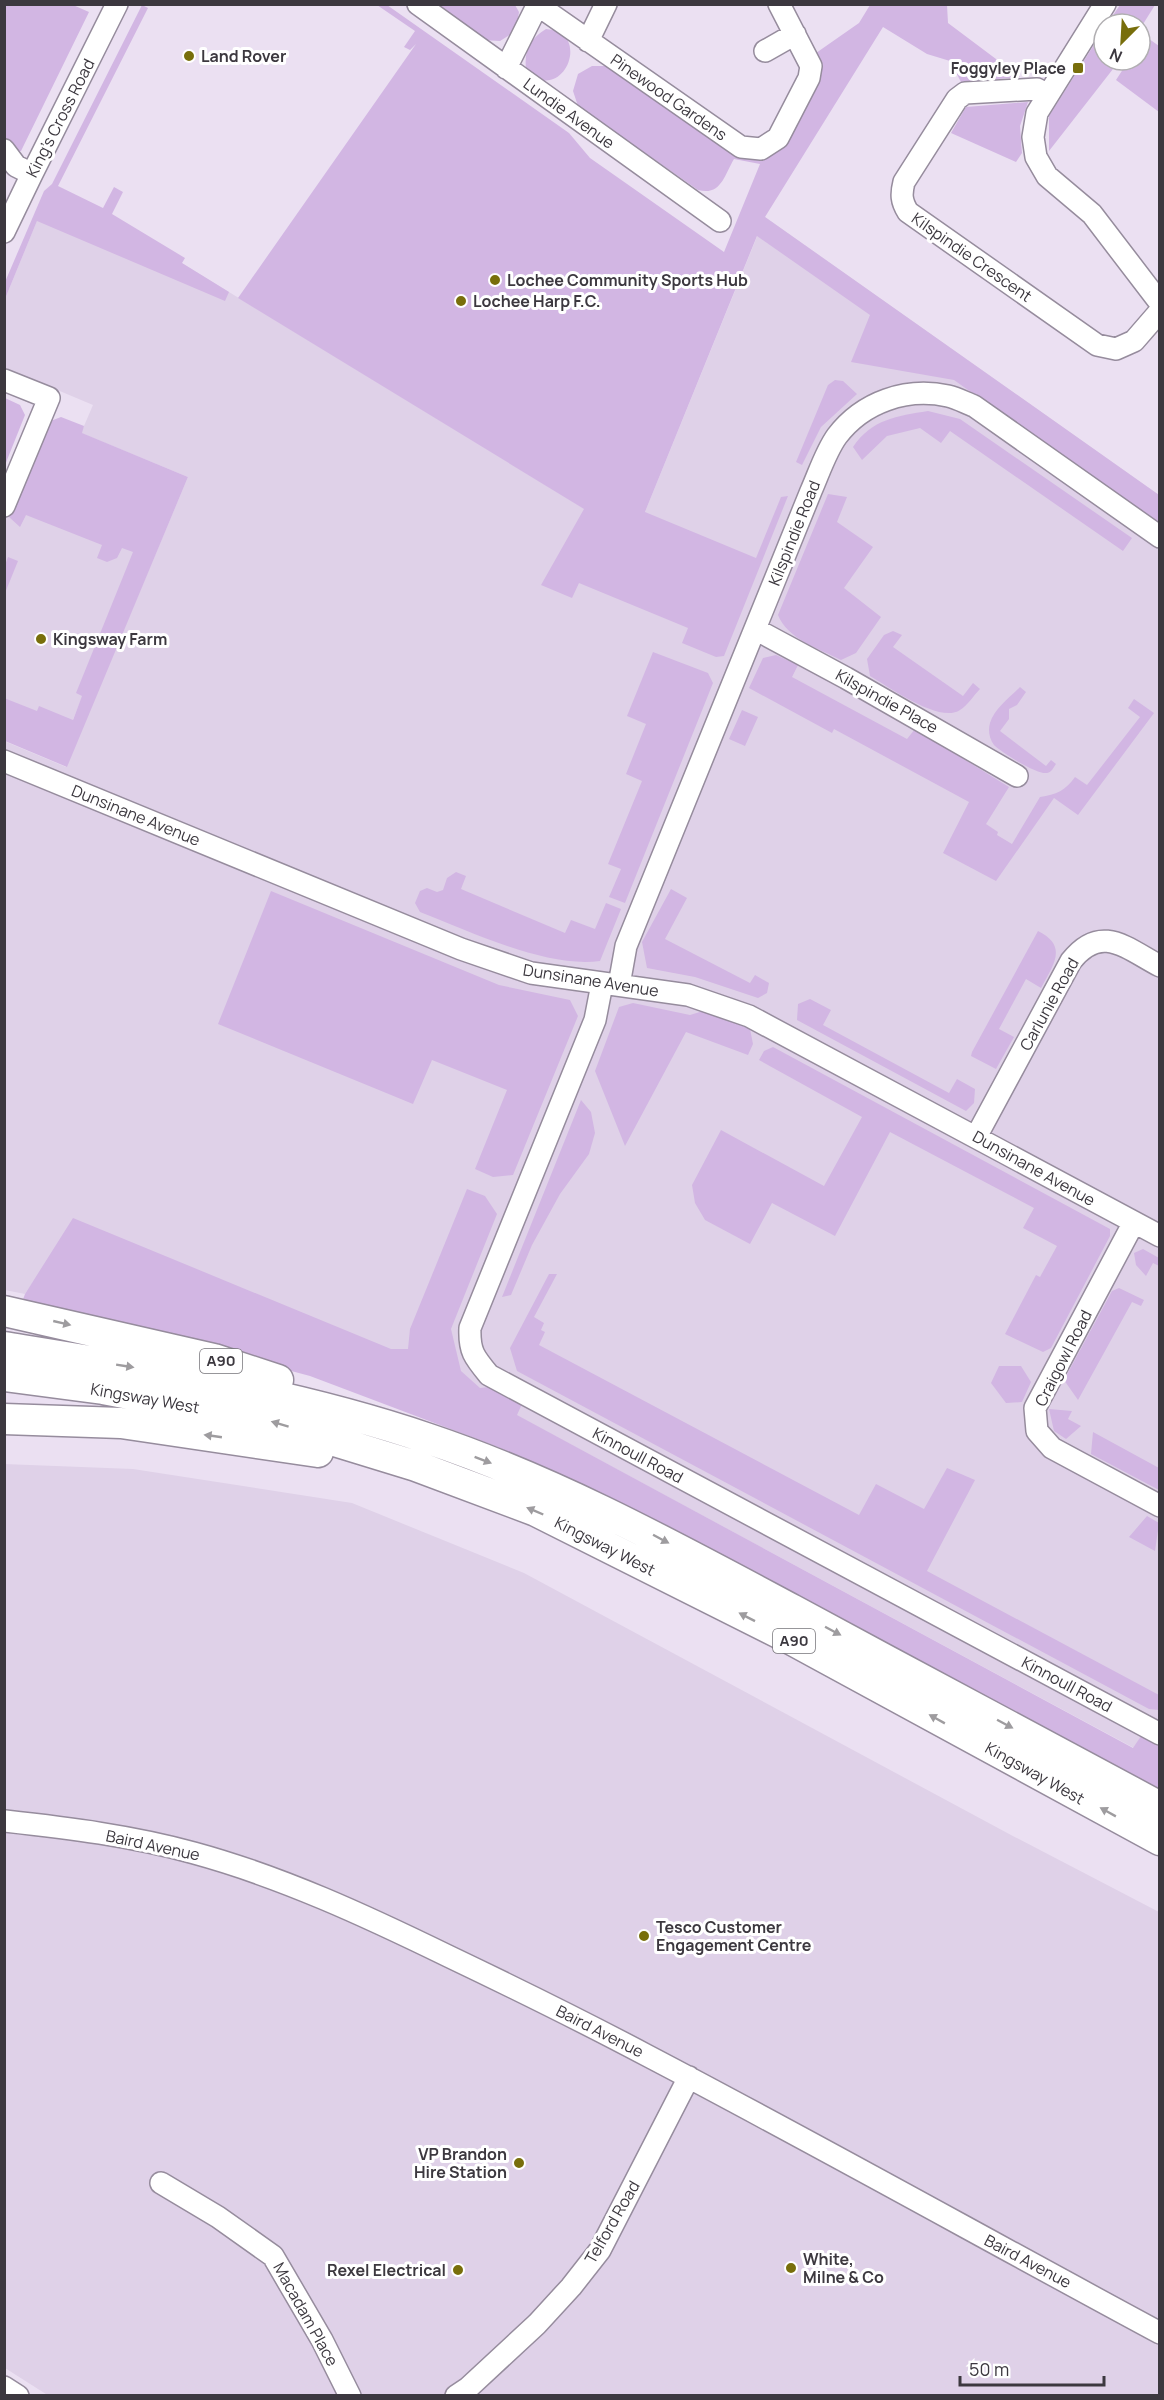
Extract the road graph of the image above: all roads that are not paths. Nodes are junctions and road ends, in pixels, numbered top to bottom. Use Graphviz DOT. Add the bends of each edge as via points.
graph roads {
  1 [pos="117,4"];
  2 [pos="418,4"];
  3 [pos="606,4"];
  4 [pos="779,4"];
  5 [pos="1106,4"];
  6 [pos="537,5"];
  7 [pos="795,34"];
  8 [pos="588,40"];
  9 [pos="765,51"];
  10 [pos="507,68"];
  11 [pos="1048,95"];
  12 [pos="4,150"];
  13 [pos="32,174"];
  14 [pos="720,221"];
  15 [pos="4,232"];
  16 [pos="1160,303"];
  17 [pos="1160,311"];
  18 [pos="4,380"];
  19 [pos="4,506"];
  20 [pos="1160,537"];
  21 [pos="755,629"];
  22 [pos="4,761"];
  23 [pos="1017,776"];
  24 [pos="1160,966"];
  25 [pos="610,985"];
  26 [pos="976,1137"];
  27 [pos="1134,1222"];
  28 [pos="1160,1236"];
  29 [pos="4,1311"];
  30 [pos="4,1347"];
  31 [pos="4,1376"];
  32 [pos="4,1419"];
  33 [pos="429,1439"];
  34 [pos="416,1466"];
  35 [pos="1160,1506"];
  36 [pos="1160,1734"];
  37 [pos="1160,1807"];
  38 [pos="5,1821"];
  39 [pos="1160,1840"];
  40 [pos="689,2077"];
  41 [pos="161,2183"];
  42 [pos="1160,2333"];
  43 [pos="4,2387"];
  44 [pos="468,2393"];
  45 [pos="18,2396"];
  46 [pos="350,2396"];
  1 -- 13 [label="street, King's Cross Road"];
  2 -- 10 [label="street, Lundie Avenue"];
  3 -- 8 [label="street"];
  4 -- 7 [label="street, Pinewood Gardens"];
  5 -- 11 [label="street"];
  6 -- 8 [label="street"];
  6 -- 10 [label="street"];
  7 -- 8 [label="street, Pinewood Gardens" via="811,66 809,78 778,138 761,149 741,147"];
  7 -- 9 [label="street"];
  10 -- 14 [label="street, Lundie Avenue"];
  11 -- 16 [label="street" via="1037,113 1033,137 1036,157 1047,176 1092,214"];
  11 -- 17 [label="street, Kilspindie Crescent" via="1037,89 965,93 957,99 904,182 902,203 908,212 1097,345 1116,349 1134,341"];
  12 -- 13 [label="street" via="16,166"];
  13 -- 15 [label="street, King's Cross Road"];
  18 -- 19 [label="street" via="49,398"];
  20 -- 21 [label="street, Kilspindie Road" via="974,406 949,396 915,393 886,399 856,415 836,438"];
  21 -- 23 [label="street, Kilspindie Place"];
  21 -- 25 [label="street, Kilspindie Road"];
  22 -- 25 [label="street, Dunsinane Avenue" via="461,949 531,973"];
  24 -- 26 [label="street, Carlunie Road" via="1113,941 1096,940 1081,948"];
  25 -- 26 [label="street, Dunsinane Avenue" via="688,995 749,1016"];
  25 -- 36 [label="street, Kinnoull Road" via="470,1328 469,1345 475,1358 489,1375"];
  26 -- 27 [label="street, Dunsinane Avenue"];
  27 -- 28 [label="street, Dunsinane Avenue"];
  27 -- 35 [label="street, Craigowl Road" via="1035,1408 1038,1431 1052,1448"];
  29 -- 33 [label="highway, A90, one-way" via="214,1359 351,1404"];
  30 -- 33 [label="highway, Kingsway West / A90, one-way" via="154,1371 290,1399"];
  34 -- 31 [label="highway, Kingsway West / A90, one-way" via="266,1420 103,1389"];
  34 -- 32 [label="highway, A90, one-way" via="121,1423"];
  33 -- 37 [label="highway, Kingsway West / A90, one-way" via="630,1522"];
  39 -- 34 [label="highway, Kingsway West / A90, one-way" via="787,1637 568,1526"];
  38 -- 40 [label="street, Baird Avenue" via="104,1834 192,1852 257,1872 410,1937"];
  40 -- 42 [label="street, Baird Avenue"];
  40 -- 44 [label="street, Telford Road" via="600,2250 537,2324"];
  41 -- 46 [label="street, Macadam Place" via="273,2256"];
  43 -- 45 [label="street"];
}
